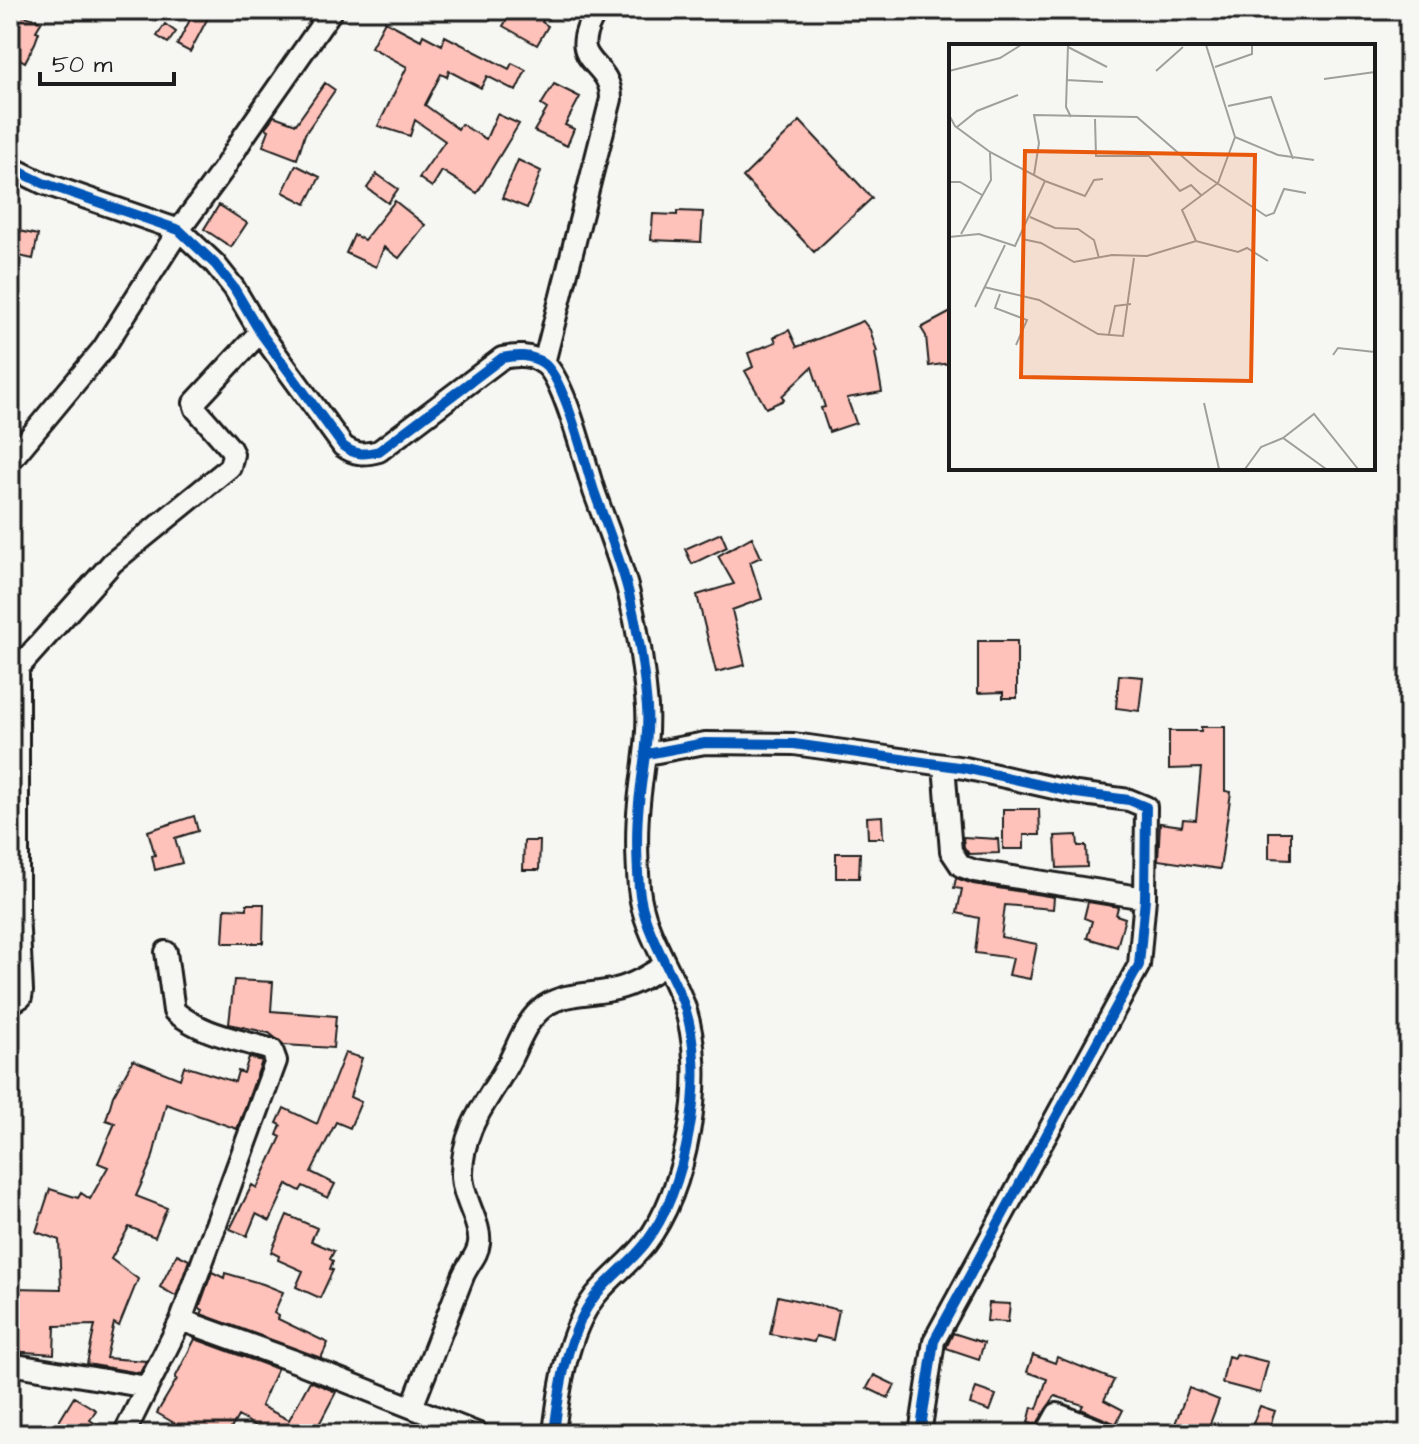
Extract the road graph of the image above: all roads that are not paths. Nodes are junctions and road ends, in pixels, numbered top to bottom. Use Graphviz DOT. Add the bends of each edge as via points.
graph roads {
  1 [pos="332,10"];
  2 [pos="597,10"];
  3 [pos="10,167"];
  4 [pos="179,230"];
  5 [pos="260,332"];
  6 [pos="544,363"];
  7 [pos="10,461"];
  8 [pos="647,754"];
  9 [pos="944,765"];
  10 [pos="1145,898"];
  11 [pos="166,952"];
  12 [pos="665,965"];
  13 [pos="10,1004"];
  14 [pos="181,1320"];
  15 [pos="10,1364"];
  16 [pos="147,1387"];
  17 [pos="412,1407"];
  18 [pos="124,1434"];
  19 [pos="479,1434"];
  20 [pos="554,1434"];
  21 [pos="920,1434"];
  22 [pos="1046,1434"];
  23 [pos="1109,1434"];
  1 -- 4 [label="street"];
  2 -- 6 [label="street" via="583,39 593,65 607,79 611,99"];
  3 -- 4 [label="street"];
  4 -- 5 [label="street" via="215,264"];
  4 -- 7 [label="street" via="103,349"];
  5 -- 6 [label="street" via="343,446 360,454 379,451 493,362 513,355"];
  5 -- 13 [label="street" via="194,403 230,448 230,467 112,563 18,668 22,991"];
  6 -- 8 [label="street" via="561,390 629,596 643,668"];
  8 -- 9 [label="street" via="705,743 794,744"];
  8 -- 12 [label="street" via="639,806 639,890 650,936"];
  9 -- 10 [label="street" via="951,851 961,866"];
  9 -- 10 [label="street" via="1146,807"];
  10 -- 21 [label="street" via="1139,965 934,1341"];
  11 -- 14 [label="street" via="174,1011 214,1034 272,1050 276,1061"];
  12 -- 17 [label="street" via="619,989 560,998 533,1017 518,1039 470,1129 462,1174 479,1246"];
  12 -- 20 [label="street" via="680,993 693,1040 690,1129 680,1177 645,1243 595,1297 575,1332"];
  14 -- 16 [label="street"];
  14 -- 17 [label="street"];
  15 -- 16 [label="street"];
  16 -- 18 [label="street"];
  17 -- 19 [label="street"];
  22 -- 23 [label="street" via="1057,1414"];
}
